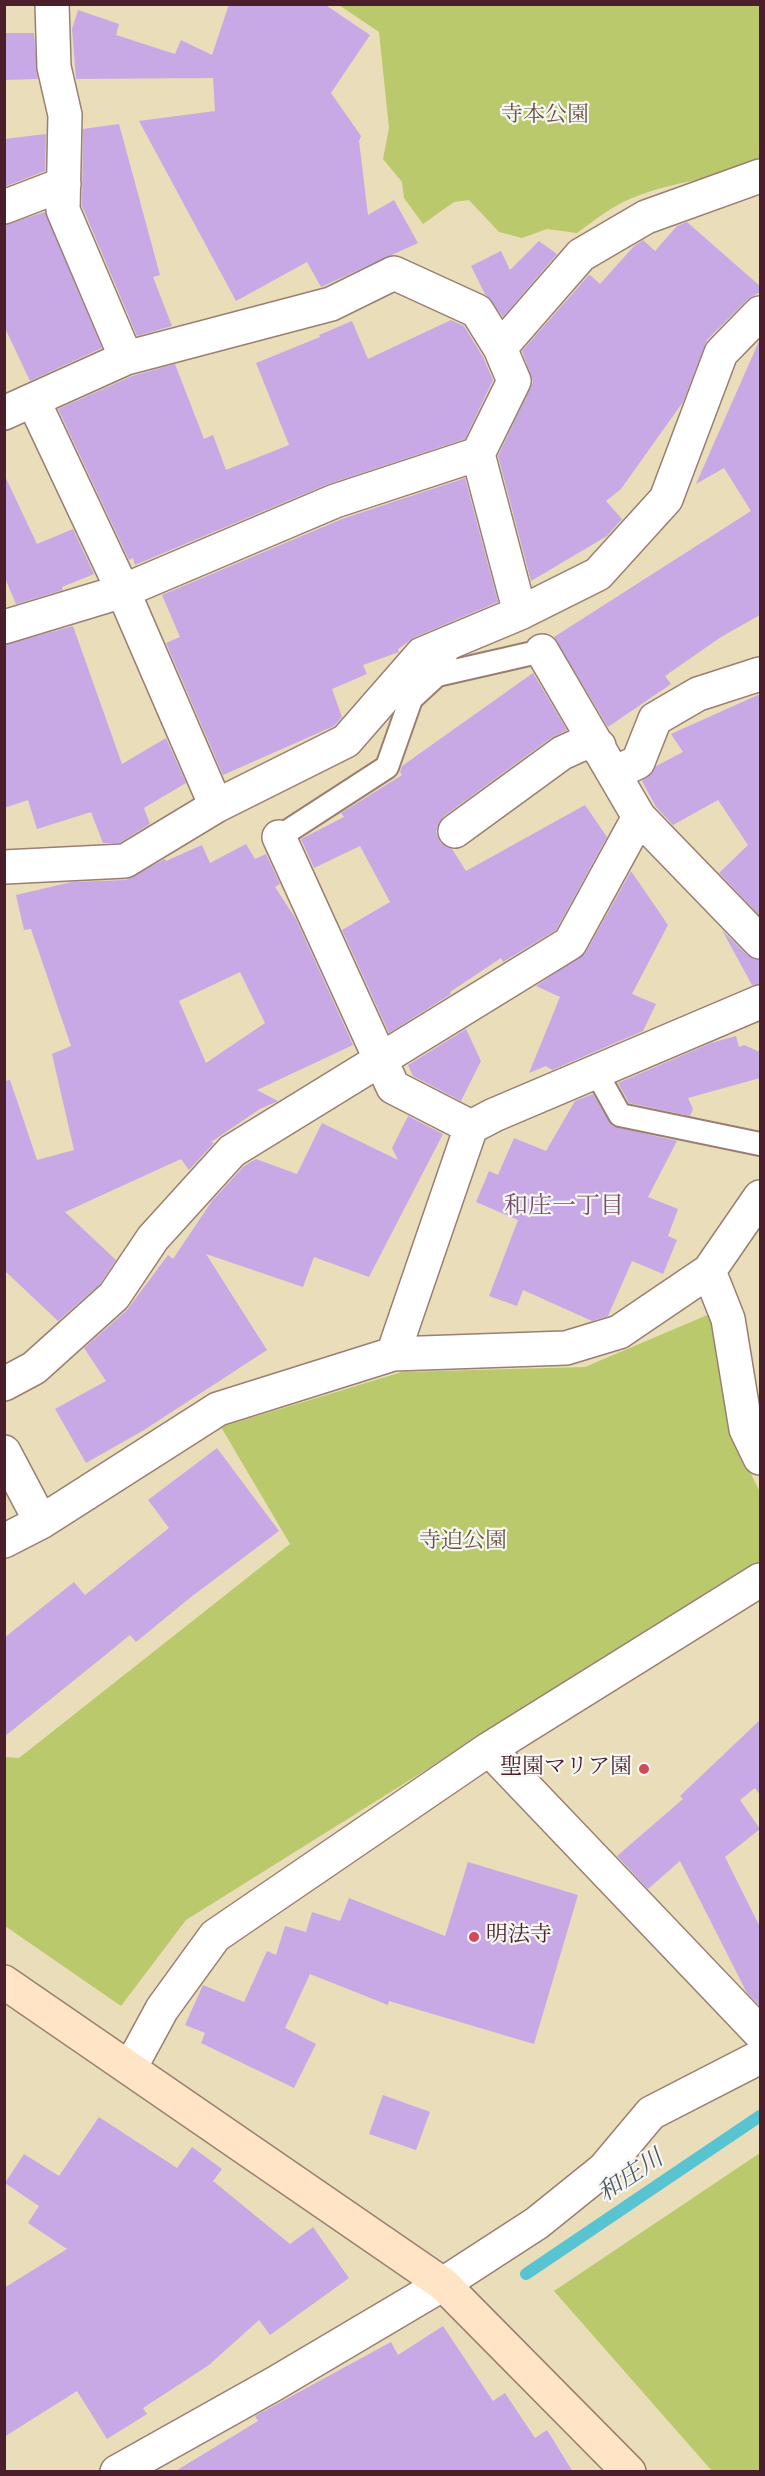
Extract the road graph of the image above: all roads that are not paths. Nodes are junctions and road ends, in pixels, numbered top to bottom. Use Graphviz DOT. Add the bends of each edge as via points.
graph roads {
  1 [pos="52,4"];
  2 [pos="760,176"];
  3 [pos="64,184"];
  4 [pos="4,207"];
  5 [pos="760,313"];
  6 [pos="500,348"];
  7 [pos="126,358"];
  8 [pos="19,406"];
  9 [pos="478,454"];
  10 [pos="123,591"];
  11 [pos="520,612"];
  12 [pos="4,627"];
  13 [pos="452,641"];
  14 [pos="542,651"];
  15 [pos="760,674"];
  16 [pos="437,675"];
  17 [pos="607,760"];
  18 [pos="216,806"];
  19 [pos="639,817"];
  20 [pos="455,831"];
  21 [pos="279,837"];
  22 [pos="4,867"];
  23 [pos="760,942"];
  24 [pos="760,1002"];
  25 [pos="382,1059"];
  26 [pos="596,1072"];
  27 [pos="471,1127"];
  28 [pos="760,1144"];
  29 [pos="760,1197"];
  30 [pos="709,1271"];
  31 [pos="393,1354"];
  32 [pos="4,1384"];
  33 [pos="4,1452"];
  34 [pos="760,1458"];
  35 [pos="41,1522"];
  36 [pos="4,1542"];
  37 [pos="760,1580"];
  38 [pos="489,1749"];
  39 [pos="4,1982"];
  40 [pos="760,2033"];
  41 [pos="760,2056"];
  42 [pos="130,2068"];
  43 [pos="443,2284"];
  44 [pos="117,2472"];
  45 [pos="629,2472"];
  1 -- 3 [label="street" via="54,67 65,115"];
  2 -- 6 [label="street" via="646,217 581,255"];
  3 -- 4 [label="street"];
  3 -- 7 [label="street" via="63,210"];
  5 -- 11 [label="street" via="721,353 666,498 598,574"];
  6 -- 7 [label="street" via="477,311 394,273 331,304"];
  6 -- 9 [label="street" via="514,381"];
  7 -- 8 [label="street"];
  8 -- 10 [label="street"];
  9 -- 10 [label="street" via="335,501"];
  9 -- 11 [label="street"];
  10 -- 12 [label="street"];
  10 -- 18 [label="street"];
  11 -- 13 [label="street"];
  13 -- 16 [label="lane"];
  13 -- 18 [label="street" via="422,654 346,741"];
  14 -- 16 [label="lane"];
  14 -- 17 [label="street"];
  15 -- 17 [label="street" via="698,694 655,719 638,762"];
  16 -- 21 [label="lane" via="411,699 387,767"];
  17 -- 19 [label="street"];
  17 -- 20 [label="street" via="584,743 562,753"];
  18 -- 22 [label="street" via="125,861"];
  19 -- 23 [label="street"];
  19 -- 25 [label="street" via="570,943"];
  21 -- 25 [label="street"];
  24 -- 26 [label="street"];
  25 -- 27 [label="street" via="393,1088"];
  25 -- 32 [label="street" via="232,1150 153,1238 114,1296 34,1368"];
  26 -- 27 [label="street"];
  26 -- 28 [label="lane" via="620,1115"];
  27 -- 31 [label="street"];
  29 -- 30 [label="street"];
  30 -- 31 [label="street" via="619,1332 566,1348"];
  30 -- 34 [label="street" via="728,1318 746,1429"];
  31 -- 35 [label="street" via="218,1409"];
  33 -- 35 [label="street"];
  35 -- 36 [label="street"];
  37 -- 38 [label="street"];
  38 -- 40 [label="street"];
  38 -- 42 [label="street" via="215,1936 162,2009"];
  39 -- 42 [label="street"];
  41 -- 43 [label="street" via="651,2113 604,2169 537,2223"];
  42 -- 43 [label="street"];
  43 -- 44 [label="street"];
  43 -- 45 [label="street"];
}
